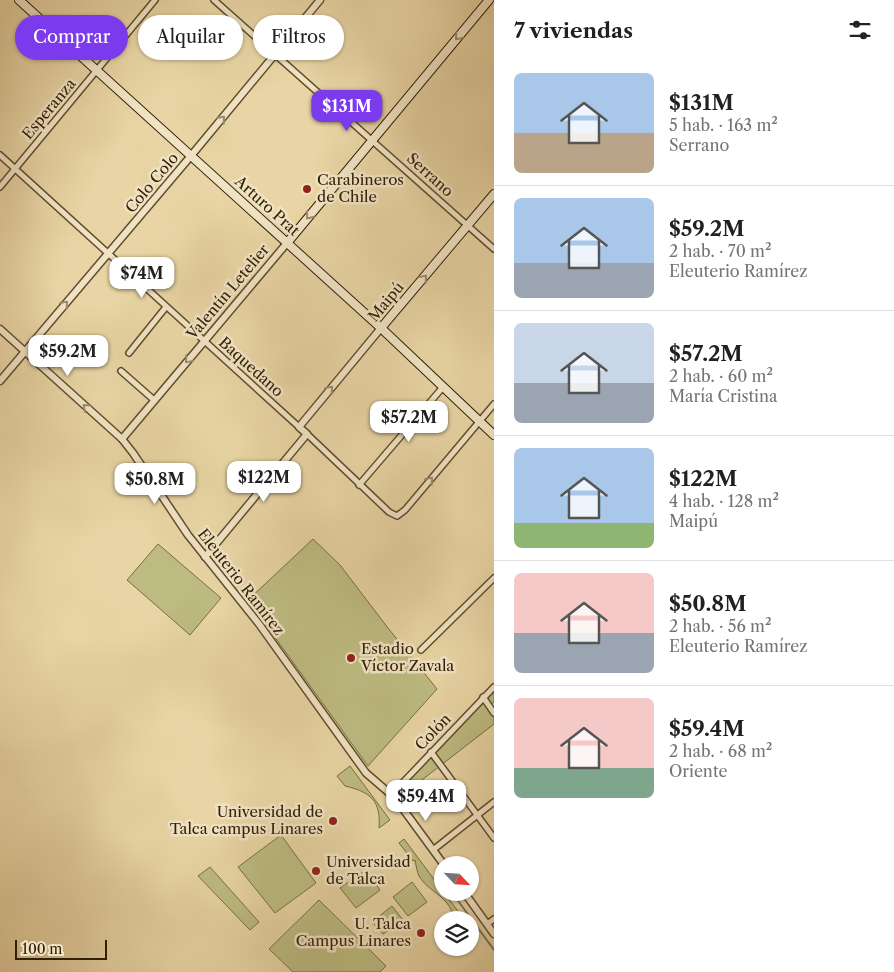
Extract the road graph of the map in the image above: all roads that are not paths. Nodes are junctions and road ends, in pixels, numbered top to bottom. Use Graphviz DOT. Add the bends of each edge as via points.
graph roads {
  1 [pos="19,0"];
  2 [pos="155,0"];
  3 [pos="214,0"];
  4 [pos="320,0"];
  5 [pos="489,0"];
  6 [pos="308,15"];
  7 [pos="253,35"];
  8 [pos="270,60"];
  9 [pos="282,60"];
  10 [pos="97,71"];
  11 [pos="372,140"];
  12 [pos="0,155"];
  13 [pos="190,157"];
  14 [pos="16,169"];
  15 [pos="0,187"];
  16 [pos="494,194"];
  17 [pos="468,226"];
  18 [pos="287,243"];
  19 [pos="494,249"];
  20 [pos="108,254"];
  21 [pos="166,307"];
  22 [pos="381,328"];
  23 [pos="0,329"];
  24 [pos="203,341"];
  25 [pos="24,352"];
  26 [pos="129,353"];
  27 [pos="121,371"];
  28 [pos="0,381"];
  29 [pos="443,387"];
  30 [pos="154,400"];
  31 [pos="494,404"];
  32 [pos="479,422"];
  33 [pos="299,427"];
  34 [pos="307,434"];
  35 [pos="494,435"];
  36 [pos="122,440"];
  37 [pos="359,485"];
  38 [pos="205,557"];
  39 [pos="494,578"];
  40 [pos="422,650"];
  41 [pos="494,687"];
  42 [pos="483,698"];
  43 [pos="494,713"];
  44 [pos="431,752"];
  45 [pos="391,794"];
  46 [pos="494,802"];
  47 [pos="477,815"];
  48 [pos="494,838"];
  49 [pos="433,850"];
  50 [pos="437,856"];
  51 [pos="470,901"];
  52 [pos="494,919"];
  53 [pos="487,924"];
  54 [pos="494,934"];
  1 -- 10 [label="main road, Arturo Prat"];
  2 -- 10 [label="street, Esperanza"];
  3 -- 7 [label="street, Serrano"];
  4 -- 6 [label="street, Colo Colo"];
  5 -- 11 [label="main road, Valentín Letelier, one-way"];
  13 -- 8 [label="street, Colo Colo, one-way"];
  9 -- 11 [label="street, Serrano"];
  10 -- 13 [label="main road, Arturo Prat"];
  10 -- 14 [label="street, Esperanza"];
  11 -- 17 [label="street, Serrano"];
  11 -- 18 [label="main road, Valentín Letelier, one-way"];
  12 -- 14 [label="street, Baquedano"];
  13 -- 18 [label="main road, Arturo Prat"];
  13 -- 20 [label="street, Colo Colo"];
  14 -- 15 [label="street, Esperanza"];
  14 -- 20 [label="street, Baquedano"];
  16 -- 17 [label="main road, Maipú"];
  17 -- 19 [label="street, Serrano"];
  22 -- 17 [label="main road, Maipú, one-way"];
  18 -- 22 [label="main road, Arturo Prat"];
  18 -- 24 [label="street, Valentín Letelier"];
  20 -- 21 [label="street, Baquedano"];
  25 -- 20 [label="street, Colo Colo, one-way"];
  21 -- 24 [label="street, Baquedano"];
  21 -- 26 [label="street"];
  22 -- 29 [label="main road, Arturo Prat"];
  33 -- 22 [label="street, Maipú, one-way"];
  23 -- 25 [label="street, Eleuterio Ramírez"];
  24 -- 30 [label="street, Valentín Letelier, one-way"];
  24 -- 33 [label="street, Baquedano"];
  25 -- 28 [label="street, Colo Colo"];
  36 -- 25 [label="street, Eleuterio Ramírez, one-way"];
  27 -- 30 [label="street"];
  29 -- 32 [label="main road, Arturo Prat"];
  29 -- 37 [label="street"];
  30 -- 36 [label="street, Valentín Letelier"];
  31 -- 32 [label="street"];
  32 -- 35 [label="main road, Arturo Prat"];
  37 -- 32 [label="street, Baquedano, one-way" via="397,516"];
  33 -- 34 [label="street, Baquedano"];
  34 -- 37 [label="street, Baquedano"];
  34 -- 38 [label="street"];
  36 -- 38 [label="street, Eleuterio Ramírez"];
  38 -- 45 [label="street, Eleuterio Ramírez" via="259,624 366,773"];
  39 -- 40 [label="street"];
  41 -- 42 [label="street, Colón"];
  42 -- 43 [label="street"];
  42 -- 44 [label="street, Colón"];
  44 -- 45 [label="street, Colón"];
  44 -- 47 [label="street"];
  45 -- 49 [label="street, Eleuterio Ramírez"];
  46 -- 47 [label="street"];
  47 -- 48 [label="street"];
  47 -- 49 [label="street"];
  49 -- 50 [label="street, Eleuterio Ramírez"];
  51 -- 53 [label="street"];
  52 -- 53 [label="street"];
  53 -- 54 [label="street"];
}
